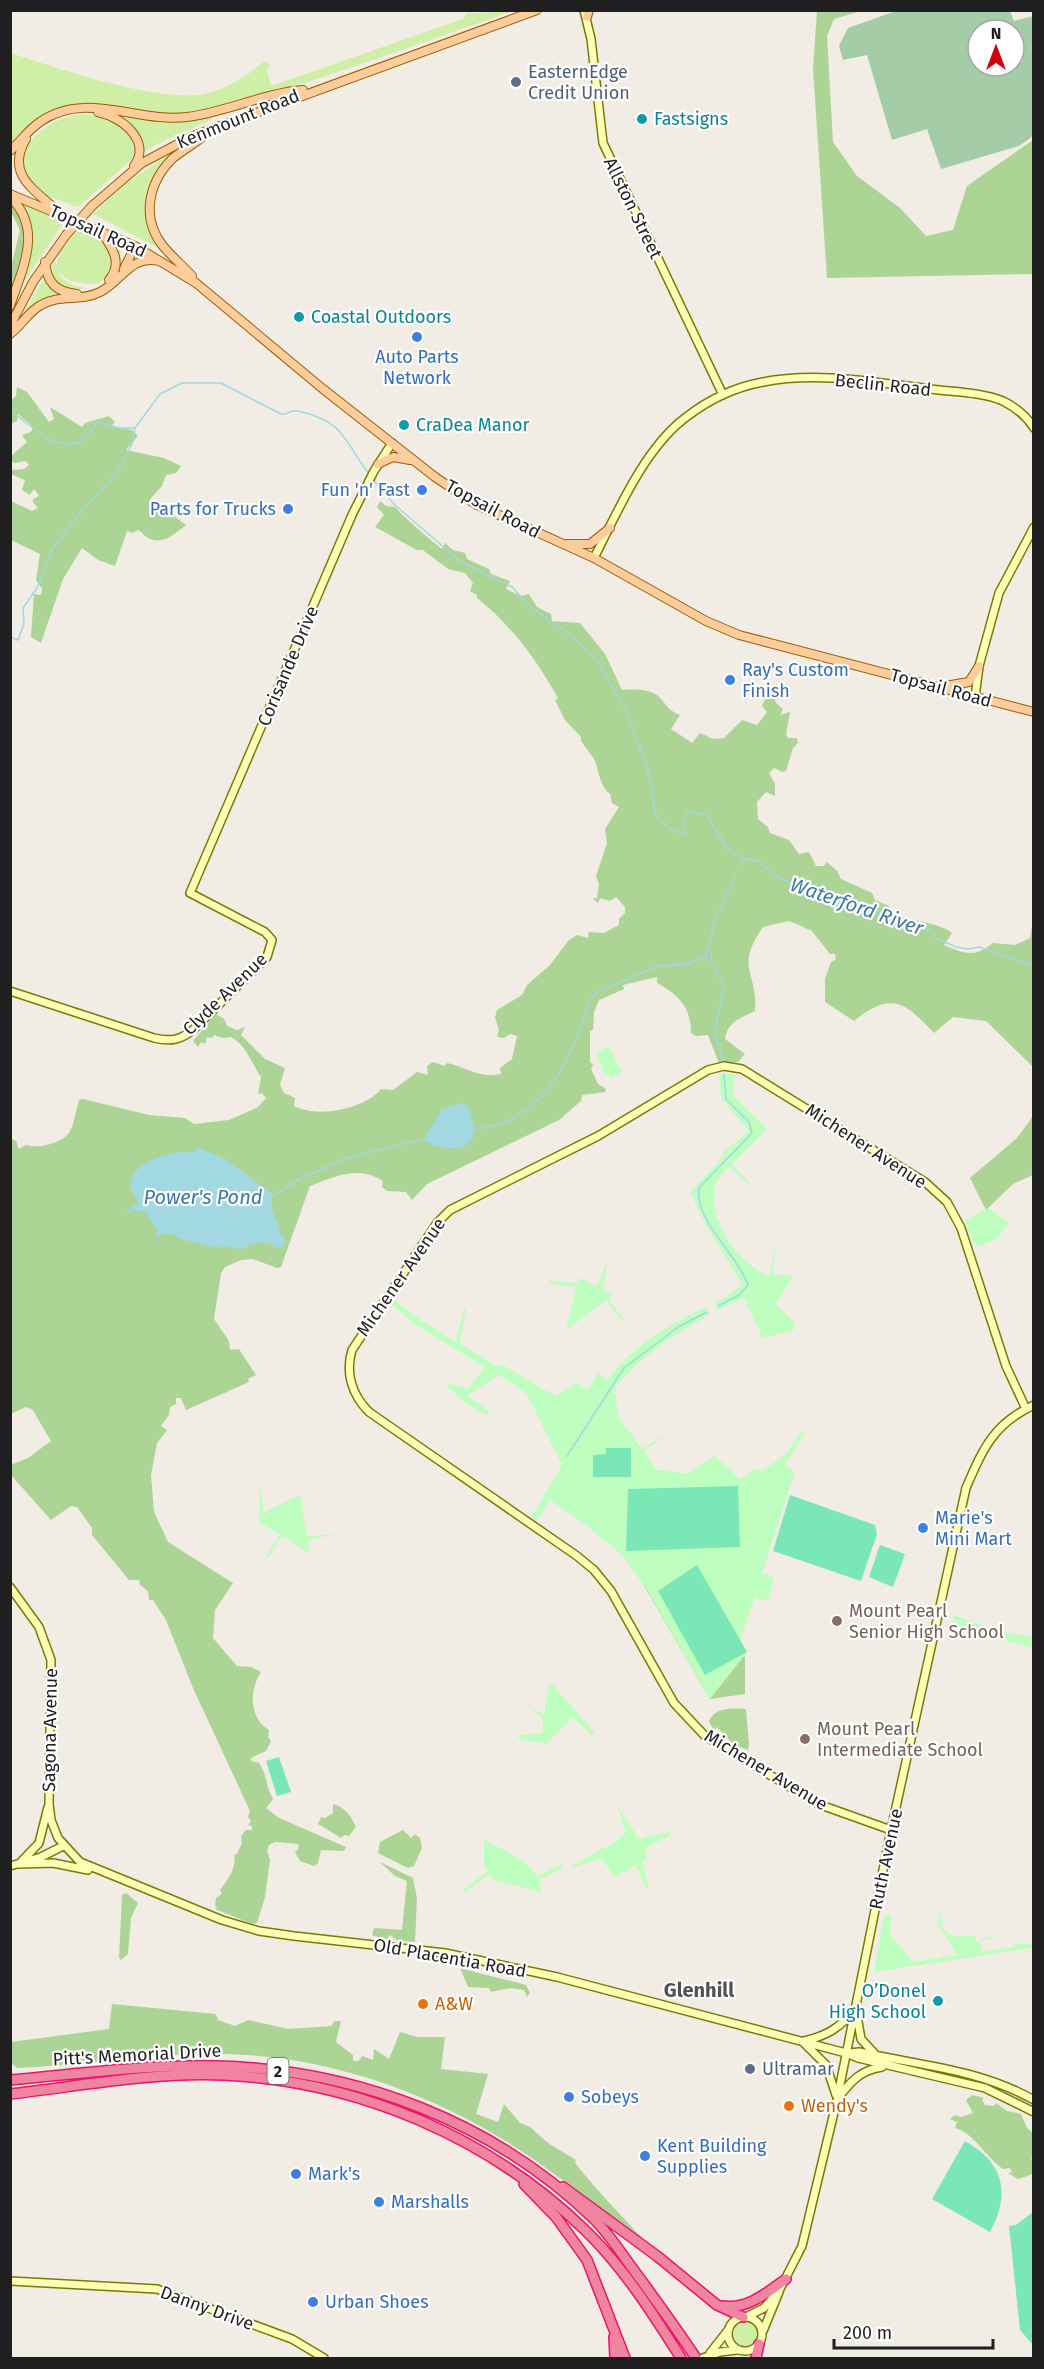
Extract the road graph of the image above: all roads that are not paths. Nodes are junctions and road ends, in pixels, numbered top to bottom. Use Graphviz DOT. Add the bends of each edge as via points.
graph roads {
  1 [pos="537,10"];
  2 [pos="587,12"];
  3 [pos="314,89"];
  4 [pos="215,126"];
  5 [pos="19,143"];
  6 [pos="10,152"];
  7 [pos="10,158"];
  8 [pos="131,171"];
  9 [pos="10,195"];
  10 [pos="57,211"];
  11 [pos="99,229"];
  12 [pos="135,246"];
  13 [pos="45,262"];
  14 [pos="167,263"];
  15 [pos="120,275"];
  16 [pos="196,282"];
  17 [pos="10,306"];
  18 [pos="10,326"];
  19 [pos="10,334"];
  20 [pos="723,394"];
  21 [pos="1034,428"];
  22 [pos="392,443"];
  23 [pos="417,463"];
  24 [pos="376,467"];
  25 [pos="1034,526"];
  26 [pos="610,528"];
  27 [pos="558,542"];
  28 [pos="594,558"];
  29 [pos="979,666"];
  30 [pos="939,687"];
  31 [pos="975,697"];
  32 [pos="1034,712"];
  33 [pos="190,893"];
  34 [pos="10,991"];
  35 [pos="1034,1405"];
  36 [pos="1026,1409"];
  37 [pos="10,1587"];
  38 [pos="49,1804"];
  39 [pos="891,1830"];
  40 [pos="63,1846"];
  41 [pos="19,1864"];
  42 [pos="10,1866"];
  43 [pos="99,1872"];
  44 [pos="855,2008"];
  45 [pos="802,2041"];
  46 [pos="846,2053"];
  47 [pos="882,2057"];
  48 [pos="887,2066"];
  49 [pos="10,2080"];
  50 [pos="10,2094"];
  51 [pos="837,2100"];
  52 [pos="1034,2100"];
  53 [pos="1034,2112"];
  54 [pos="495,2158"];
  55 [pos="526,2164"];
  56 [pos="786,2279"];
  57 [pos="10,2281"];
  58 [pos="780,2289"];
  59 [pos="717,2305"];
  60 [pos="744,2317"];
  61 [pos="613,2326"];
  62 [pos="730,2326"];
  63 [pos="760,2340"];
  64 [pos="740,2350"];
  65 [pos="706,2357"];
  66 [pos="324,2358"];
  67 [pos="615,2358"];
  68 [pos="625,2358"];
  69 [pos="681,2358"];
  70 [pos="696,2358"];
  71 [pos="756,2358"];
  1 -- 3 [label="main road, Kenmount Road"];
  2 -- 20 [label="street, Allston Street" via="603,143"];
  3 -- 4 [label="main road, Kenmount Road"];
  3 -- 5 [label="main road" via="289,91 185,118 73,108 41,121"];
  4 -- 8 [label="main road, Kenmount Road" via="165,149"];
  4 -- 16 [label="main road" via="165,168 154,184 150,202 150,217 157,236"];
  5 -- 6 [label="main road"];
  5 -- 7 [label="main road"];
  8 -- 10 [label="main road" via="139,159 140,147 121,122 104,113 88,111 68,112 51,119 27,138 20,161 21,174 28,186"];
  8 -- 13 [label="main road, Kenmount Road, bridge" via="92,206"];
  9 -- 10 [label="main road, Topsail Road"];
  9 -- 17 [label="main road" via="26,217 30,232"];
  10 -- 11 [label="main road, Topsail Road"];
  11 -- 12 [label="main road, Topsail Road"];
  11 -- 13 [label="main road" via="116,259 113,276 101,287 79,294 60,290 50,282"];
  12 -- 14 [label="main road, Topsail Road"];
  12 -- 15 [label="main road"];
  13 -- 18 [label="main road, Kenmount Road"];
  14 -- 15 [label="main road" via="141,260"];
  14 -- 16 [label="main road, Topsail Road"];
  15 -- 19 [label="main road" via="95,294 41,304"];
  16 -- 22 [label="main road, Topsail Road"];
  20 -- 21 [label="street, Beclin Road" via="786,379 890,384 986,396 1018,411"];
  20 -- 26 [label="street, Beclin Road" via="690,414 666,435"];
  22 -- 23 [label="main road, Topsail Road"];
  22 -- 24 [label="street, Corisande Drive"];
  23 -- 24 [label="main road" via="396,457"];
  23 -- 27 [label="main road, Topsail Road" via="477,505"];
  24 -- 33 [label="street, Corisande Drive"];
  25 -- 29 [label="street" via="999,593"];
  26 -- 27 [label="main road" via="586,545"];
  26 -- 28 [label="street, Beclin Road"];
  27 -- 28 [label="main road, Topsail Road"];
  28 -- 30 [label="main road, Topsail Road" via="706,621 739,635"];
  29 -- 30 [label="main road" via="964,685"];
  29 -- 31 [label="street"];
  30 -- 31 [label="main road, Topsail Road"];
  31 -- 32 [label="main road, Topsail Road"];
  33 -- 34 [label="street, Clyde Avenue" via="265,932 272,945 258,966 186,1037 166,1041 154,1038"];
  35 -- 36 [label="street, Ruth Avenue"];
  36 -- 39 [label="street, Ruth Avenue" via="990,1437 966,1488"];
  36 -- 39 [label="street, Michener Avenue" via="1006,1366 961,1228 947,1202 925,1182 818,1114 746,1071 728,1066 708,1070 597,1136 450,1210 437,1223 352,1350 351,1382 358,1400 369,1412 599,1575 674,1703 705,1736 818,1804"];
  37 -- 38 [label="street, Sagona Avenue" via="39,1627 51,1660"];
  38 -- 40 [label="street, Sagona Avenue" via="52,1826"];
  38 -- 41 [label="street" via="39,1843"];
  39 -- 44 [label="street, Ruth Avenue"];
  40 -- 41 [label="street"];
  40 -- 43 [label="street, Old Placentia Road" via="80,1862"];
  41 -- 42 [label="street"];
  41 -- 43 [label="street" via="53,1863"];
  43 -- 45 [label="street, Old Placentia Road" via="259,1930 445,1953 557,1977"];
  44 -- 45 [label="street" via="832,2031"];
  44 -- 46 [label="street, Ruth Avenue"];
  44 -- 47 [label="street" via="863,2042"];
  45 -- 46 [label="street, Old Placentia Road"];
  45 -- 51 [label="street" via="826,2065"];
  46 -- 47 [label="street, Old Placentia Road"];
  46 -- 48 [label="street, Old Placentia Road"];
  46 -- 51 [label="street, Ruth Avenue"];
  47 -- 52 [label="street, Old Placentia Road" via="963,2071 1001,2083"];
  48 -- 51 [label="street" via="869,2068 860,2074"];
  48 -- 53 [label="street, Old Placentia Road" via="985,2088"];
  49 -- 55 [label="highway, Pitt's Memorial Drive / 2" via="161,2067 219,2066 304,2073 384,2092 428,2109"];
  50 -- 54 [label="highway, Pitt's Memorial Drive / 2" via="167,2077 221,2075 299,2083 381,2104"];
  51 -- 56 [label="street, Ruth Avenue" via="802,2246"];
  54 -- 61 [label="highway" via="537,2197 575,2241 597,2282"];
  54 -- 69 [label="highway, Pitt's Memorial Drive / 2" via="535,2186 588,2233 629,2280"];
  55 -- 59 [label="highway" via="657,2256"];
  55 -- 70 [label="highway, Pitt's Memorial Drive / 2" via="594,2219"];
  56 -- 58 [label="street, Ruth Avenue"];
  56 -- 59 [label="highway" via="743,2305"];
  57 -- 66 [label="street, Danny Drive" via="163,2291 292,2339"];
  58 -- 60 [label="street, Ruth Avenue" via="764,2308"];
  58 -- 63 [label="street"];
  59 -- 60 [label="highway"];
  60 -- 62 [label="street"];
  60 -- 63 [label="street" via="759,2323"];
  61 -- 67 [label="highway"];
  61 -- 68 [label="highway"];
  62 -- 64 [label="street" via="730,2340"];
  62 -- 65 [label="street"];
  63 -- 64 [label="street" via="750,2351"];
  63 -- 71 [label="highway"];
  64 -- 65 [label="street"];
}
